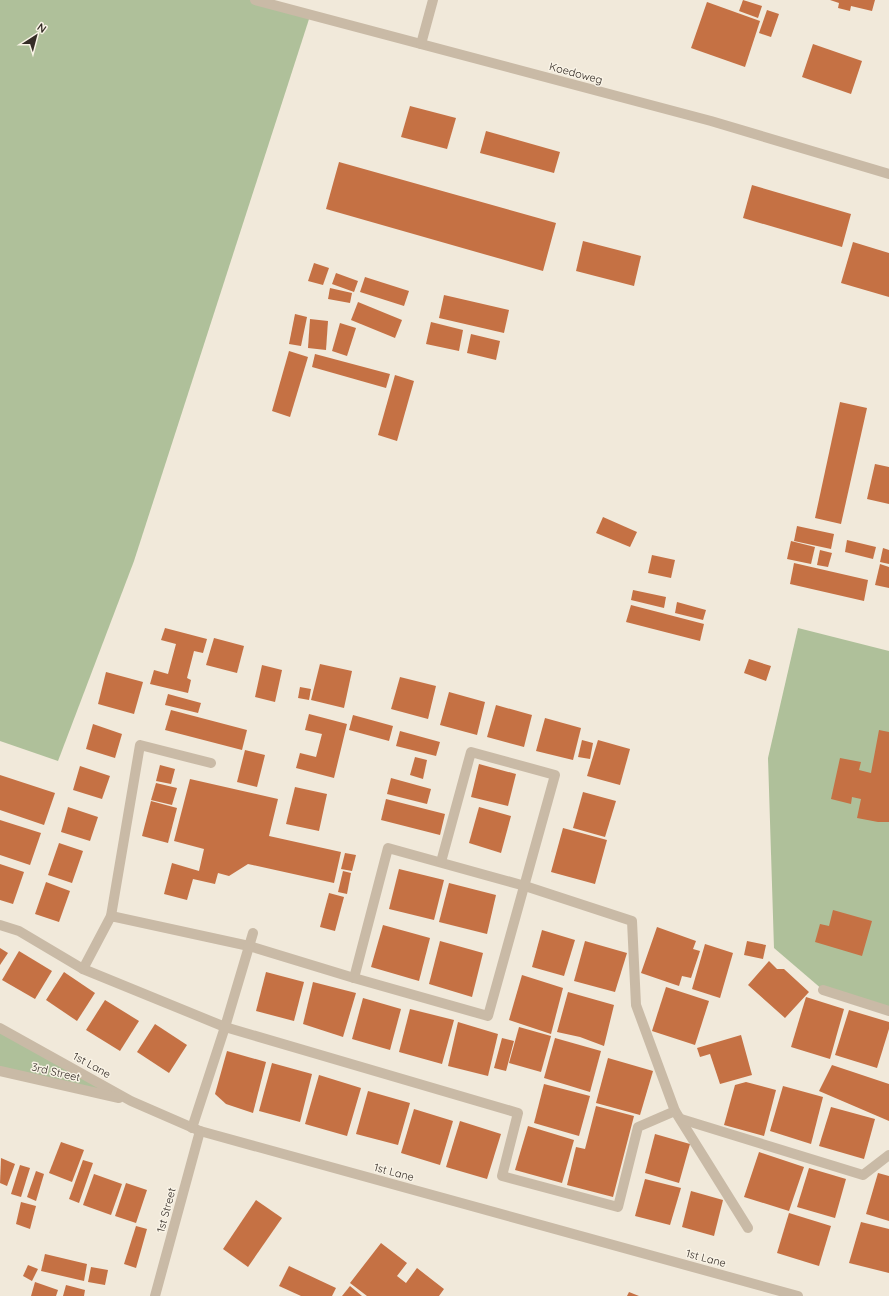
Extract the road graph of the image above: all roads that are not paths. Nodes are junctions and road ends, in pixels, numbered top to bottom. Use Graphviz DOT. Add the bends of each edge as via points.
graph roads {
  1 [pos="255,0"];
  2 [pos="433,0"];
  3 [pos="421,44"];
  4 [pos="889,174"];
  5 [pos="211,763"];
  6 [pos="441,862"];
  7 [pos="525,886"];
  8 [pos="111,916"];
  9 [pos="0,925"];
  10 [pos="253,933"];
  11 [pos="249,946"];
  12 [pos="83,969"];
  13 [pos="354,978"];
  14 [pos="823,990"];
  15 [pos="889,1011"];
  16 [pos="225,1027"];
  17 [pos="0,1028"];
  18 [pos="0,1071"];
  19 [pos="131,1101"];
  20 [pos="678,1115"];
  21 [pos="196,1129"];
  22 [pos="889,1155"];
  23 [pos="748,1228"];
  24 [pos="155,1296"];
  25 [pos="798,1296"];
  1 -- 3 [label="street, Koedoweg"];
  2 -- 3 [label="street"];
  3 -- 4 [label="street, Koedoweg" via="711,121"];
  5 -- 8 [label="street" via="140,745"];
  6 -- 7 [label="street"];
  6 -- 7 [label="street" via="470,752 555,775"];
  6 -- 13 [label="street" via="388,848"];
  7 -- 13 [label="street" via="488,1016"];
  7 -- 20 [label="street" via="632,921 636,1005"];
  8 -- 11 [label="street"];
  8 -- 12 [label="street"];
  9 -- 12 [label="street" via="19,931"];
  10 -- 11 [label="street, 1st Street"];
  11 -- 13 [label="street"];
  11 -- 16 [label="street, 1st Street"];
  12 -- 16 [label="street"];
  14 -- 15 [label="street"];
  16 -- 20 [label="street" via="518,1112 502,1176 618,1207 638,1127"];
  16 -- 21 [label="street, 1st Street"];
  17 -- 19 [label="street, 1st Lane"];
  18 -- 19 [label="street, 3rd Street"];
  19 -- 21 [label="street, 1st Lane"];
  20 -- 22 [label="street" via="863,1175"];
  20 -- 23 [label="street"];
  21 -- 24 [label="street, 1st Street"];
  21 -- 25 [label="street, 1st Lane"];
}
